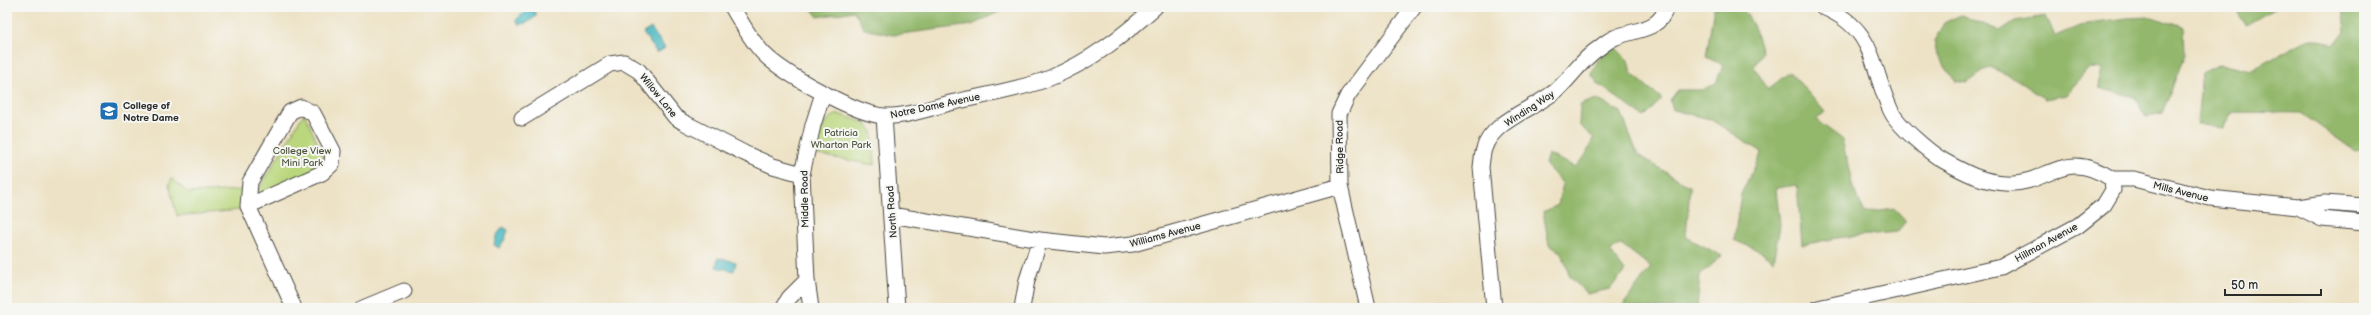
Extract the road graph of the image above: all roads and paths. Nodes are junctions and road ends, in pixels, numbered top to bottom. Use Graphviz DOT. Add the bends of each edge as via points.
graph roads {
  1 [pos="732,7"];
  2 [pos="1155,7"];
  3 [pos="1414,7"];
  4 [pos="1666,7"];
  5 [pos="1823,7"];
  6 [pos="823,93"];
  7 [pos="884,116"];
  8 [pos="522,118"];
  9 [pos="802,174"];
  10 [pos="2112,179"];
  11 [pos="1340,186"];
  12 [pos="248,206"];
  13 [pos="2364,206"];
  14 [pos="2298,207"];
  15 [pos="891,216"];
  16 [pos="2364,223"];
  17 [pos="1040,240"];
  18 [pos="807,280"];
  19 [pos="404,292"];
  20 [pos="294,308"];
  21 [pos="363,308"];
  22 [pos="783,308"];
  23 [pos="811,308"];
  24 [pos="896,308"];
  25 [pos="1022,308"];
  26 [pos="1368,308"];
  27 [pos="1494,308"];
  28 [pos="1818,308"];
  1 -- 6 [label="street, Notre Dame Avenue" via="764,54"];
  2 -- 7 [label="street, Notre Dame Avenue" via="1122,37 1088,60 1049,79 938,106"];
  3 -- 11 [label="street, Ridge Road" via="1348,94 1339,114"];
  4 -- 27 [label="street, Winding Way" via="1656,23 1643,30 1615,38 1597,49 1546,99 1505,122 1484,148 1481,167"];
  5 -- 10 [label="street" via="1839,14 1857,32 1871,51 1892,112 1904,127 1942,160 1980,180 2007,184 2060,168 2082,165 2099,170"];
  6 -- 7 [label="street, Notre Dame Avenue" via="857,108"];
  6 -- 9 [label="street, Middle Road"];
  7 -- 15 [label="street, North Road"];
  8 -- 9 [label="street, Willow Lane" via="610,64 624,62 639,70 675,117 744,154"];
  9 -- 18 [label="street, Middle Road"];
  10 -- 14 [label="street, Mills Avenue" via="2134,179 2210,198"];
  10 -- 28 [label="street, Hillman Avenue" via="2113,190 2104,205 2091,216 2066,234 2001,267"];
  11 -- 17 [label="street, Williams Avenue" via="1133,244 1104,247"];
  11 -- 26 [label="street, Ridge Road"];
  12 -- 12 [label="street" via="322,173 332,164 333,151 313,113 301,107 290,112 250,182"];
  12 -- 20 [label="street"];
  13 -- 14 [label="street" via="2325,203"];
  14 -- 16 [label="street" via="2322,219"];
  15 -- 17 [label="street, Williams Avenue"];
  15 -- 24 [label="street, North Road"];
  17 -- 25 [label="street" via="1027,280"];
  18 -- 22 [label="street"];
  18 -- 23 [label="street, Middle Road"];
  19 -- 21 [label="street"];
}
